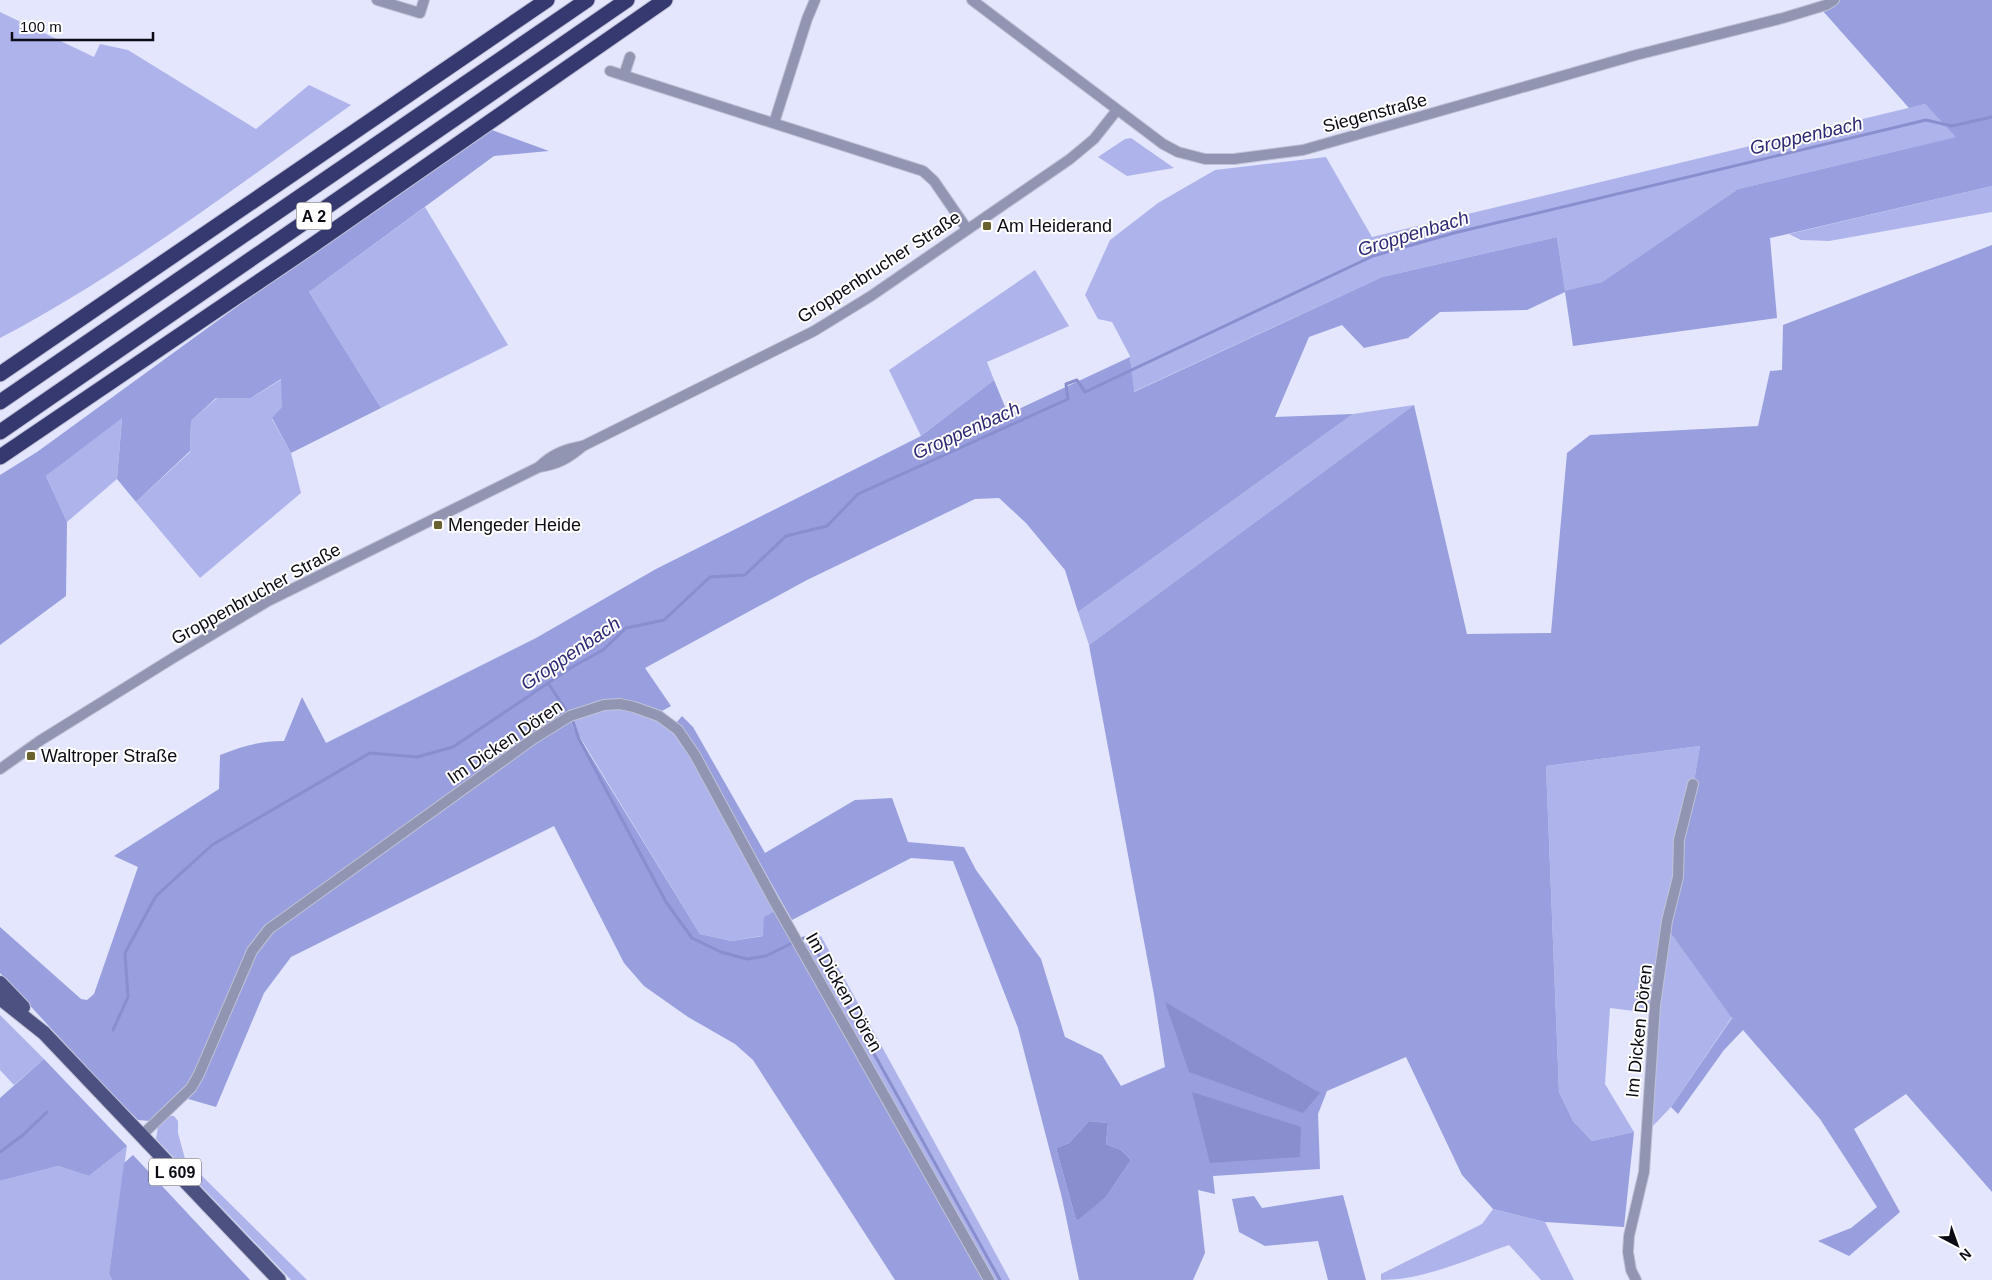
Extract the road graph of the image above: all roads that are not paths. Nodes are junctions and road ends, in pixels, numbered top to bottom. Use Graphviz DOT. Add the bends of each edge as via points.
graph roads {
  1 [pos="377,0"];
  2 [pos="424,0"];
  3 [pos="547,0"];
  4 [pos="586,0"];
  5 [pos="627,0"];
  6 [pos="665,0"];
  7 [pos="815,0"];
  8 [pos="972,0"];
  9 [pos="1830,3"];
  10 [pos="630,57"];
  11 [pos="610,71"];
  12 [pos="624,75"];
  13 [pos="1116,110"];
  14 [pos="774,123"];
  15 [pos="968,229"];
  16 [pos="48,341"];
  17 [pos="0,363"];
  18 [pos="0,374"];
  19 [pos="0,402"];
  20 [pos="0,432"];
  21 [pos="0,457"];
  22 [pos="0,769"];
  23 [pos="1693,784"];
  24 [pos="0,983"];
  25 [pos="0,998"];
  26 [pos="44,1033"];
  27 [pos="141,1136"];
  28 [pos="279,1280"];
  29 [pos="989,1280"];
  30 [pos="1636,1280"];
  1 -- 2 [label="street" via="420,13"];
  3 -- 16 [label="highway"];
  4 -- 19 [label="highway, A 2"];
  5 -- 20 [label="highway, A 2"];
  6 -- 21 [label="highway"];
  7 -- 14 [label="street"];
  8 -- 13 [label="street, Siegenstraße"];
  9 -- 13 [label="street, Siegenstraße" via="1303,150 1205,160 1163,144"];
  10 -- 12 [label="street"];
  11 -- 12 [label="street"];
  12 -- 14 [label="street"];
  13 -- 15 [label="street, Groppenbrucher Straße" via="1094,139 1077,154"];
  14 -- 15 [label="street" via="923,172 934,181"];
  15 -- 22 [label="street, Groppenbrucher Straße" via="814,331 583,446 566,448 539,467 268,601 41,740"];
  16 -- 17 [label="highway"];
  16 -- 18 [label="highway"];
  23 -- 30 [label="street, Im Dicken Dören" via="1679,840 1678,877 1667,921 1655,1005 1644,1172 1629,1236 1628,1252"];
  24 -- 26 [label="main road, L 609"];
  25 -- 26 [label="main road, L 609"];
  26 -- 27 [label="main road, L 609"];
  27 -- 28 [label="main road, L 609"];
  27 -- 29 [label="street, Im Dicken Dören" via="191,1088 252,951 269,929 533,739 578,712 620,704 659,716 678,730 695,755"];
}
